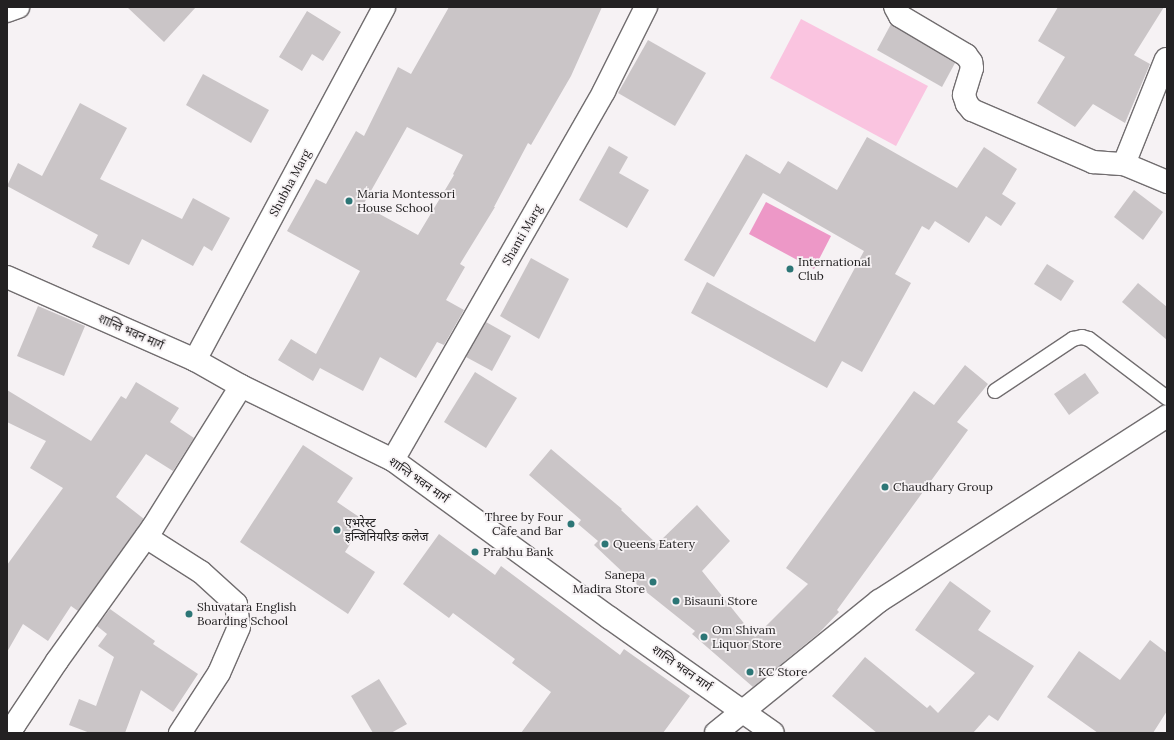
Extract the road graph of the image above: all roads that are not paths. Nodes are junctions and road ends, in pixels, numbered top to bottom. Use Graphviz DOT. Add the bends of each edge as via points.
graph roads {
  1 [pos="18,7"];
  2 [pos="384,7"];
  3 [pos="646,7"];
  4 [pos="895,7"];
  5 [pos="7,11"];
  6 [pos="1166,59"];
  7 [pos="1124,164"];
  8 [pos="1167,182"];
  9 [pos="7,277"];
  10 [pos="195,360"];
  11 [pos="241,386"];
  12 [pos="995,391"];
  13 [pos="1167,398"];
  14 [pos="1167,416"];
  15 [pos="393,460"];
  16 [pos="146,536"];
  17 [pos="744,711"];
  18 [pos="7,732"];
  19 [pos="180,733"];
  20 [pos="716,733"];
  21 [pos="773,733"];
  1 -- 5 [label="street"];
  2 -- 10 [label="street, Shubha Marg"];
  3 -- 15 [label="street, Shanti Marg" via="604,91"];
  4 -- 7 [label="street" via="900,16 966,55 972,62 964,95 972,110 1093,162"];
  6 -- 7 [label="street"];
  7 -- 8 [label="street"];
  9 -- 10 [label="street, शान्ति भवन मार्ग"];
  10 -- 11 [label="street, शान्ति भवन मार्ग"];
  11 -- 15 [label="street, शान्ति भवन मार्ग"];
  11 -- 16 [label="street"];
  12 -- 13 [label="lane" via="1073,340 1082,337 1089,339"];
  14 -- 17 [label="street" via="879,601"];
  15 -- 17 [label="street, शान्ति भवन मार्ग" via="610,618"];
  16 -- 18 [label="street"];
  16 -- 19 [label="street" via="201,572 236,604 239,627 219,673"];
  17 -- 20 [label="street"];
  17 -- 21 [label="street, शान्ति भवन मार्ग"];
}
